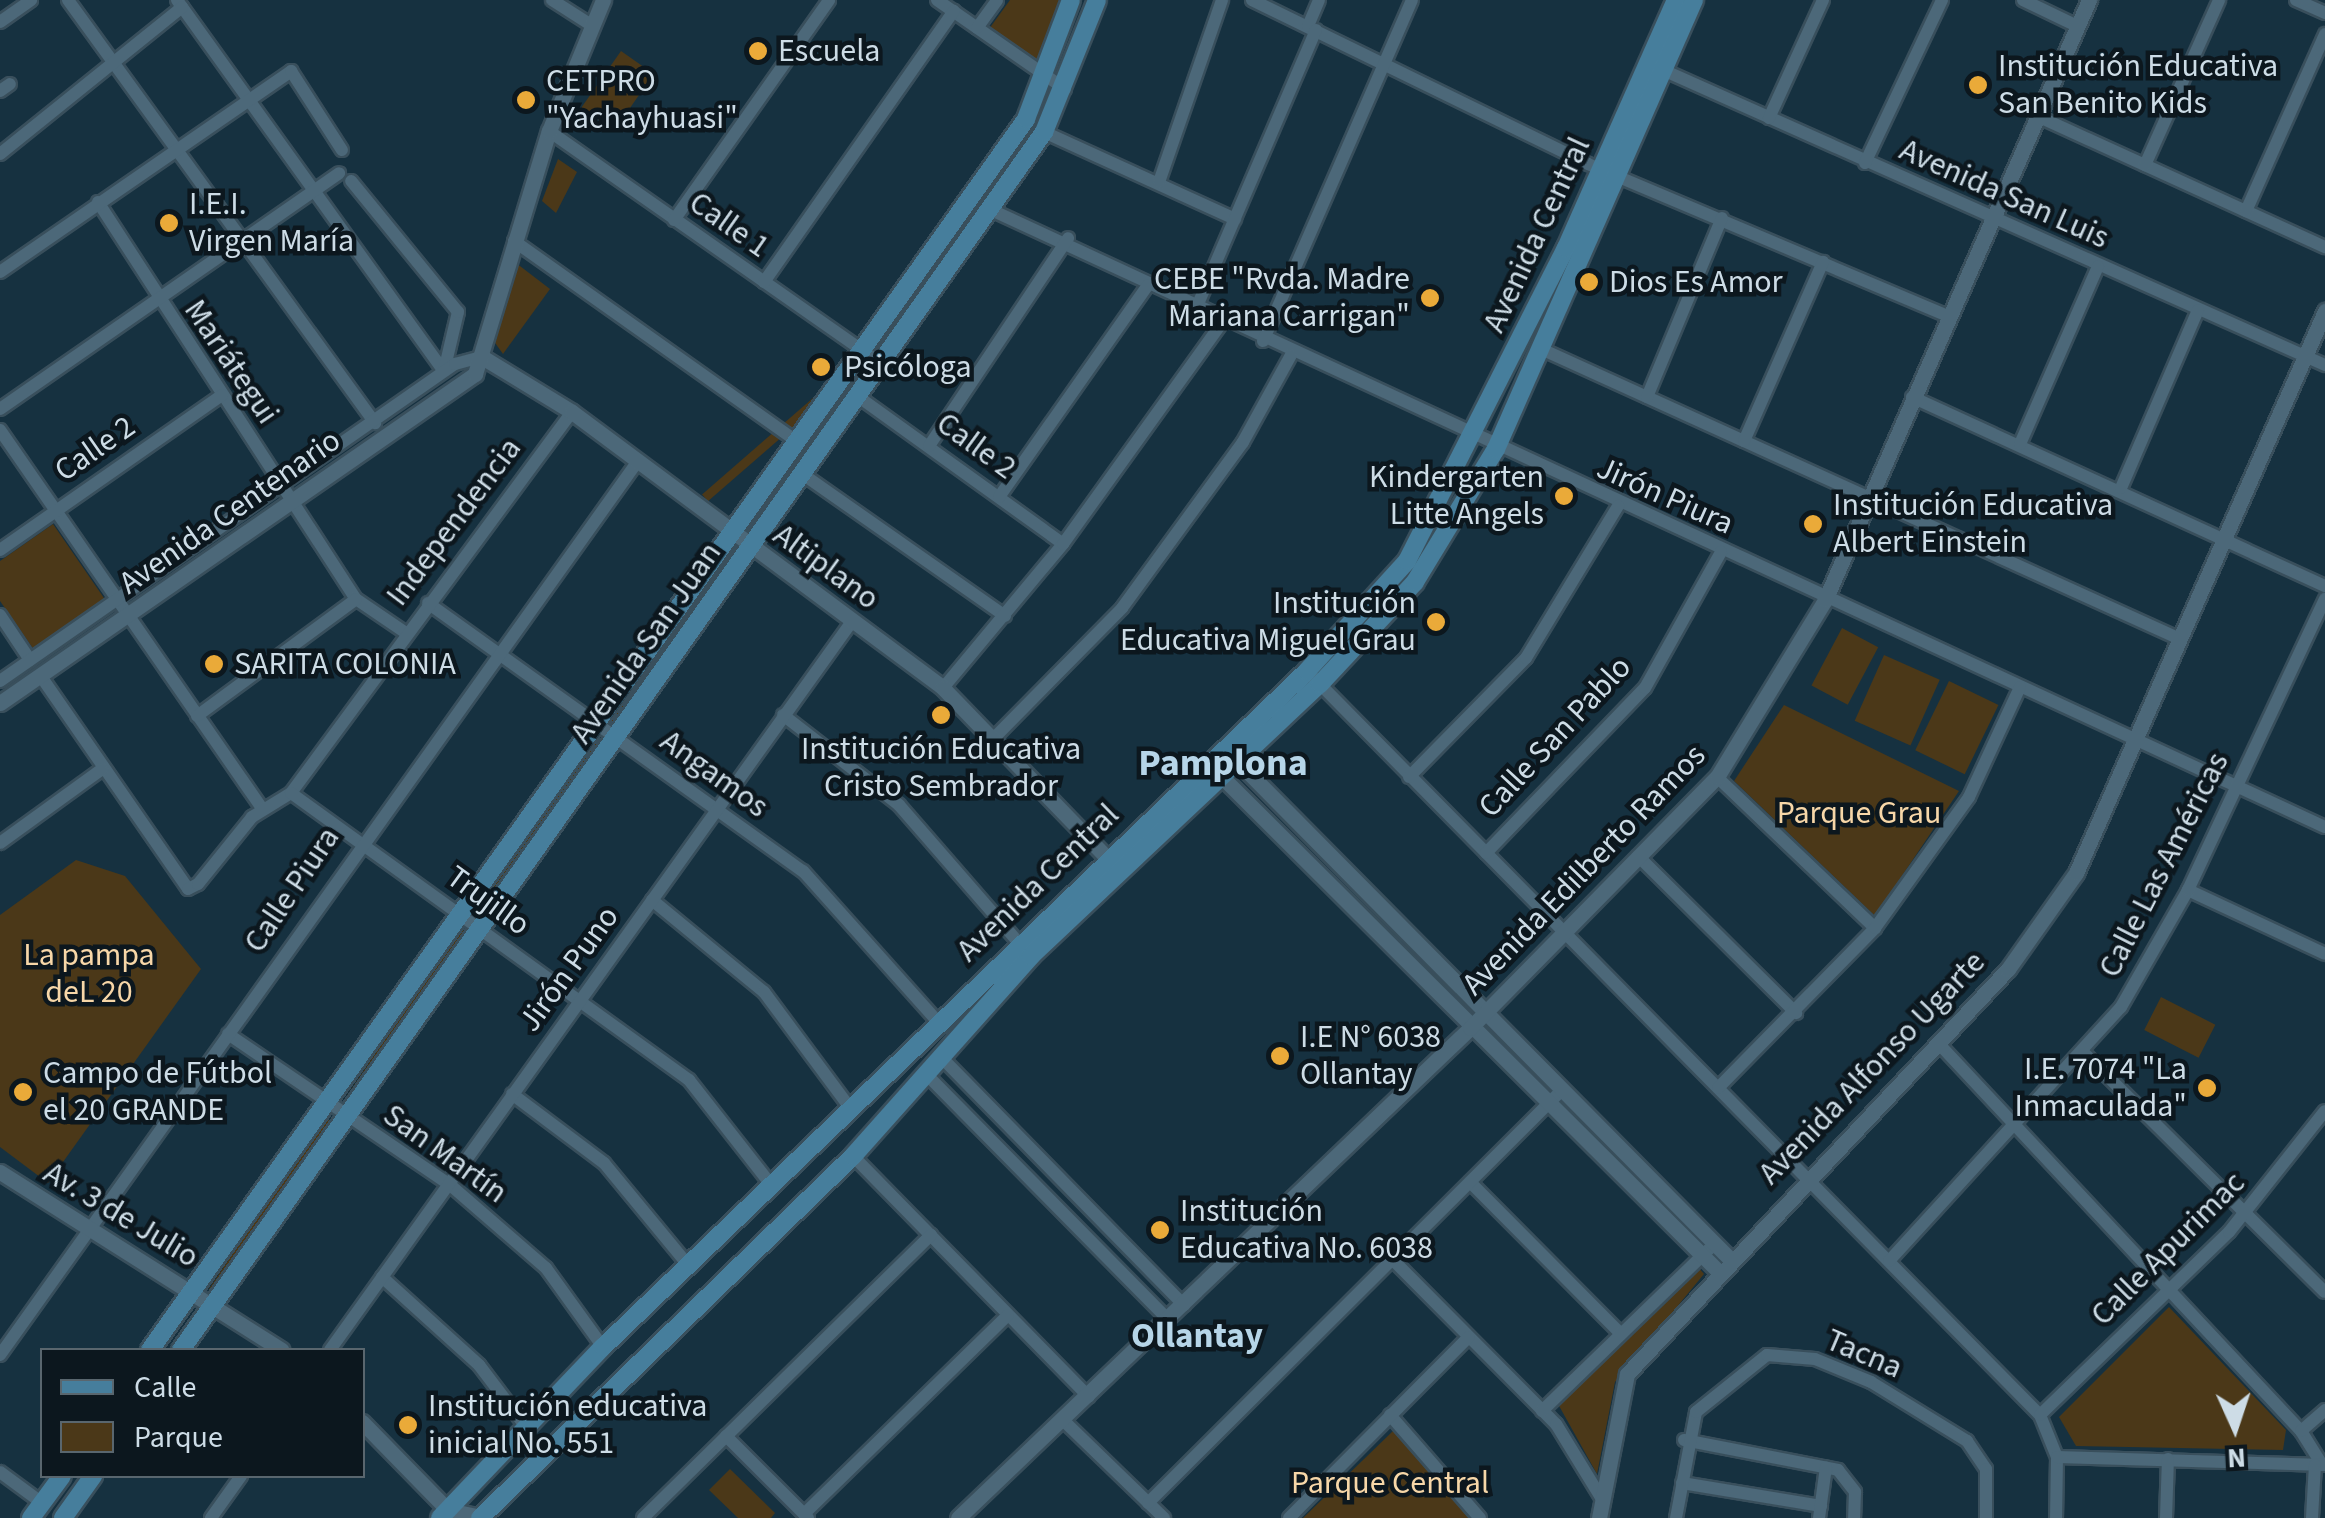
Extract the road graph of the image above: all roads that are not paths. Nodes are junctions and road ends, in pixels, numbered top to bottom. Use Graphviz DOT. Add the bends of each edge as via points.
graph roads {
  1 [pos="31,0"];
  2 [pos="68,0"];
  3 [pos="552,0"];
  4 [pos="603,0"];
  5 [pos="830,0"];
  6 [pos="937,0"];
  7 [pos="997,0"];
  8 [pos="1071,0"];
  9 [pos="1097,0"];
  10 [pos="1222,0"];
  11 [pos="1252,0"];
  12 [pos="1319,0"];
  13 [pos="1412,0"];
  14 [pos="1676,0"];
  15 [pos="1694,0"];
  16 [pos="1822,0"];
  17 [pos="1942,0"];
  18 [pos="2023,0"];
  19 [pos="2089,0"];
  20 [pos="2219,0"];
  21 [pos="2296,0"];
  22 [pos="180,3"];
  23 [pos="954,11"];
  24 [pos="2325,13"];
  25 [pos="0,22"];
  26 [pos="588,23"];
  27 [pos="2077,26"];
  28 [pos="976,28"];
  29 [pos="1312,28"];
  30 [pos="2325,34"];
  31 [pos="117,58"];
  32 [pos="1386,59"];
  33 [pos="1663,70"];
  34 [pos="1045,75"];
  35 [pos="1065,89"];
  36 [pos="248,100"];
  37 [pos="2035,115"];
  38 [pos="1769,118"];
  39 [pos="549,132"];
  40 [pos="1044,132"];
  41 [pos="182,145"];
  42 [pos="342,150"];
  43 [pos="0,154"];
  44 [pos="1865,162"];
  45 [pos="2144,165"];
  46 [pos="1610,171"];
  47 [pos="1160,182"];
  48 [pos="312,191"];
  49 [pos="98,202"];
  50 [pos="986,208"];
  51 [pos="2246,211"];
  52 [pos="1234,218"];
  53 [pos="1722,218"];
  54 [pos="674,220"];
  55 [pos="1988,220"];
  56 [pos="1068,238"];
  57 [pos="514,240"];
  58 [pos="240,242"];
  59 [pos="2325,247"];
  60 [pos="1823,262"];
  61 [pos="2098,266"];
  62 [pos="0,272"];
  63 [pos="764,282"];
  64 [pos="1148,285"];
  65 [pos="156,300"];
  66 [pos="2198,310"];
  67 [pos="1195,311"];
  68 [pos="2325,311"];
  69 [pos="1945,315"];
  70 [pos="1222,323"];
  71 [pos="1263,341"];
  72 [pos="860,348"];
  73 [pos="1540,348"];
  74 [pos="1291,355"];
  75 [pos="2304,356"];
  76 [pos="482,357"];
  77 [pos="879,362"];
  78 [pos="2325,365"];
  79 [pos="444,371"];
  80 [pos="222,395"];
  81 [pos="856,395"];
  82 [pos="1646,397"];
  83 [pos="1912,397"];
  84 [pos="0,409"];
  85 [pos="572,412"];
  86 [pos="376,423"];
  87 [pos="0,430"];
  88 [pos="1475,434"];
  89 [pos="795,440"];
  90 [pos="1744,441"];
  91 [pos="2020,444"];
  92 [pos="929,446"];
  93 [pos="1496,449"];
  94 [pos="638,461"];
  95 [pos="801,473"];
  96 [pos="2121,488"];
  97 [pos="287,495"];
  98 [pos="999,497"];
  99 [pos="1868,498"];
  100 [pos="1618,506"];
  101 [pos="56,510"];
  102 [pos="730,532"];
  103 [pos="2226,542"];
  104 [pos="1062,544"];
  105 [pos="750,547"];
  106 [pos="0,550"];
  107 [pos="1720,552"];
  108 [pos="2325,586"];
  109 [pos="356,599"];
  110 [pos="2325,599"];
  111 [pos="1825,600"];
  112 [pos="428,603"];
  113 [pos="124,609"];
  114 [pos="0,615"];
  115 [pos="1004,616"];
  116 [pos="852,620"];
  117 [pos="406,633"];
  118 [pos="2180,639"];
  119 [pos="496,650"];
  120 [pos="30,660"];
  121 [pos="40,675"];
  122 [pos="1314,677"];
  123 [pos="0,681"];
  124 [pos="2020,687"];
  125 [pos="943,688"];
  126 [pos="0,703"];
  127 [pos="783,715"];
  128 [pos="197,716"];
  129 [pos="596,721"];
  130 [pos="617,737"];
  131 [pos="994,737"];
  132 [pos="2136,740"];
  133 [pos="1237,762"];
  134 [pos="101,770"];
  135 [pos="1221,776"];
  136 [pos="1409,777"];
  137 [pos="1717,777"];
  138 [pos="2238,784"];
  139 [pos="291,793"];
  140 [pos="262,808"];
  141 [pos="713,809"];
  142 [pos="2325,827"];
  143 [pos="358,840"];
  144 [pos="0,843"];
  145 [pos="1486,853"];
  146 [pos="1638,856"];
  147 [pos="1107,858"];
  148 [pos="2188,890"];
  149 [pos="1370,898"];
  150 [pos="652,900"];
  151 [pos="1354,910"];
  152 [pos="459,914"];
  153 [pos="1875,928"];
  154 [pos="1564,929"];
  155 [pos="481,930"];
  156 [pos="1025,949"];
  157 [pos="2325,954"];
  158 [pos="580,1001"];
  159 [pos="1484,1014"];
  160 [pos="1796,1014"];
  161 [pos="938,1022"];
  162 [pos="1470,1028"];
  163 [pos="228,1034"];
  164 [pos="1940,1045"];
  165 [pos="2084,1053"];
  166 [pos="942,1058"];
  167 [pos="928,1076"];
  168 [pos="1718,1088"];
  169 [pos="1561,1090"];
  170 [pos="512,1094"];
  171 [pos="324,1102"];
  172 [pos="1547,1104"];
  173 [pos="850,1109"];
  174 [pos="2325,1111"];
  175 [pos="347,1117"];
  176 [pos="2015,1126"];
  177 [pos="2310,1138"];
  178 [pos="2325,1145"];
  179 [pos="852,1156"];
  180 [pos="0,1172"];
  181 [pos="1807,1175"];
  182 [pos="1470,1182"];
  183 [pos="449,1184"];
  184 [pos="772,1186"];
  185 [pos="2248,1210"];
  186 [pos="93,1224"];
  187 [pos="932,1234"];
  188 [pos="1709,1249"];
  189 [pos="1393,1260"];
  190 [pos="1888,1262"];
  191 [pos="1722,1263"];
  192 [pos="689,1266"];
  193 [pos="382,1277"];
  194 [pos="2170,1288"];
  195 [pos="192,1291"];
  196 [pos="2325,1292"];
  197 [pos="214,1304"];
  198 [pos="1184,1305"];
  199 [pos="1008,1315"];
  200 [pos="1169,1320"];
  201 [pos="1621,1334"];
  202 [pos="1469,1337"];
  203 [pos="603,1347"];
  204 [pos="151,1348"];
  205 [pos="182,1348"];
  206 [pos="279,1348"];
  207 [pos="331,1348"];
  208 [pos="0,1355"];
  209 [pos="1090,1397"];
  210 [pos="1542,1410"];
  211 [pos="2325,1410"];
  212 [pos="1390,1415"];
  213 [pos="2040,1416"];
  214 [pos="1065,1422"];
  215 [pos="365,1425"];
  216 [pos="526,1427"];
  217 [pos="2302,1431"];
  218 [pos="726,1436"];
  219 [pos="1684,1440"];
  220 [pos="2058,1457"];
  221 [pos="2168,1459"];
  222 [pos="2321,1465"];
  223 [pos="1826,1467"];
  224 [pos="0,1472"];
  225 [pos="61,1478"];
  226 [pos="92,1478"];
  227 [pos="240,1478"];
  228 [pos="1682,1483"];
  229 [pos="1602,1499"];
  230 [pos="1148,1503"];
  231 [pos="37,1510"];
  232 [pos="1820,1512"];
  233 [pos="444,1514"];
  234 [pos="650,1515"];
  235 [pos="806,1516"];
  236 [pos="63,1518"];
  237 [pos="211,1518"];
  238 [pos="481,1518"];
  239 [pos="958,1518"];
  240 [pos="1164,1518"];
  241 [pos="1289,1518"];
  242 [pos="1480,1518"];
  243 [pos="1598,1518"];
  244 [pos="1676,1518"];
  245 [pos="1854,1518"];
  246 [pos="1986,1518"];
  247 [pos="2056,1518"];
  248 [pos="2166,1518"];
  249 [pos="2312,1518"];
  1 -- 25 [label="street"];
  2 -- 31 [label="street"];
  3 -- 26 [label="street"];
  4 -- 26 [label="street, Avenida Centenario"];
  5 -- 54 [label="street"];
  6 -- 23 [label="street"];
  7 -- 28 [label="street"];
  8 -- 34 [label="main road, Avenida San Juan"];
  9 -- 35 [label="main road, Avenida San Juan"];
  10 -- 47 [label="street"];
  11 -- 29 [label="street"];
  12 -- 29 [label="street"];
  13 -- 32 [label="street"];
  14 -- 46 [label="main road, Avenida Central"];
  15 -- 33 [label="main road, Avenida Central"];
  16 -- 38 [label="street"];
  17 -- 44 [label="street"];
  18 -- 27 [label="street"];
  19 -- 27 [label="street, Avenida Edilberto Ramos"];
  20 -- 45 [label="street"];
  21 -- 24 [label="street"];
  22 -- 31 [label="street"];
  22 -- 36 [label="street"];
  23 -- 28 [label="street"];
  23 -- 63 [label="street"];
  26 -- 39 [label="street, Avenida Centenario"];
  27 -- 37 [label="street, Avenida Edilberto Ramos"];
  28 -- 34 [label="street"];
  29 -- 32 [label="street"];
  29 -- 52 [label="street"];
  30 -- 51 [label="street"];
  31 -- 41 [label="street"];
  31 -- 43 [label="street"];
  32 -- 46 [label="street"];
  32 -- 71 [label="street"];
  33 -- 38 [label="street, Avenida San Luis"];
  33 -- 46 [label="main road, Avenida Central"];
  34 -- 35 [label="street"];
  34 -- 72 [label="main road, Avenida San Juan" via="1026,120"];
  35 -- 40 [label="main road, Avenida San Juan"];
  36 -- 41 [label="street"];
  36 -- 42 [label="street" via="291,71"];
  36 -- 48 [label="street"];
  37 -- 45 [label="street"];
  37 -- 55 [label="street, Avenida Edilberto Ramos"];
  38 -- 44 [label="street, Avenida San Luis"];
  39 -- 54 [label="street, Calle 1"];
  39 -- 57 [label="street, Avenida Centenario"];
  40 -- 47 [label="street"];
  40 -- 50 [label="main road, Avenida San Juan"];
  41 -- 49 [label="street"];
  41 -- 58 [label="street"];
  44 -- 55 [label="street, Avenida San Luis"];
  45 -- 51 [label="street"];
  46 -- 53 [label="street"];
  46 -- 73 [label="main road, Avenida Central"];
  46 -- 88 [label="main road, Avenida Central"];
  47 -- 52 [label="street"];
  48 -- 58 [label="street"];
  48 -- 79 [label="street"];
  48 -- 79 [label="street" via="345,178 454,304 460,332"];
  49 -- 62 [label="street"];
  49 -- 65 [label="street, Mariátegui"];
  50 -- 56 [label="street, Jirón Piura"];
  50 -- 77 [label="main road, Avenida San Juan"];
  51 -- 59 [label="street"];
  52 -- 67 [label="street"];
  53 -- 60 [label="street"];
  53 -- 82 [label="street"];
  54 -- 63 [label="street, Calle 1"];
  55 -- 61 [label="street, Avenida San Luis"];
  55 -- 69 [label="street, Avenida Edilberto Ramos"];
  56 -- 64 [label="street, Jirón Piura"];
  56 -- 92 [label="street"];
  57 -- 76 [label="street, Avenida Centenario"];
  57 -- 89 [label="street"];
  58 -- 65 [label="street"];
  58 -- 86 [label="street"];
  60 -- 69 [label="street"];
  60 -- 90 [label="street"];
  61 -- 66 [label="street, Avenida San Luis"];
  61 -- 91 [label="street"];
  63 -- 72 [label="street, Calle 1"];
  64 -- 67 [label="street, Jirón Piura"];
  64 -- 98 [label="street"];
  65 -- 80 [label="street, Mariátegui"];
  65 -- 84 [label="street"];
  66 -- 75 [label="street, Avenida San Luis"];
  66 -- 96 [label="street"];
  67 -- 70 [label="street, Jirón Piura"];
  68 -- 75 [label="street, Avenida Alfonso Ugarte"];
  69 -- 83 [label="street, Avenida Edilberto Ramos"];
  70 -- 71 [label="street, Jirón Piura"];
  70 -- 104 [label="street"];
  71 -- 74 [label="street, Jirón Piura"];
  72 -- 77 [label="street, Calle 1"];
  72 -- 89 [label="main road, Avenida San Juan"];
  73 -- 82 [label="street"];
  73 -- 93 [label="main road, Avenida Central"];
  74 -- 88 [label="street, Jirón Piura"];
  74 -- 131 [label="street" via="1243,442 1122,608"];
  75 -- 78 [label="street, Avenida San Luis"];
  75 -- 103 [label="street, Avenida Alfonso Ugarte"];
  76 -- 79 [label="street, Avenida Centenario"];
  76 -- 85 [label="street, Altiplano"];
  76 -- 97 [label="street, Avenida Centenario" via="469,380"];
  77 -- 81 [label="main road, Avenida San Juan"];
  79 -- 86 [label="street, Avenida Centenario"];
  80 -- 97 [label="street, Mariátegui"];
  80 -- 101 [label="street, Calle 2"];
  81 -- 92 [label="street, Calle 2"];
  81 -- 95 [label="main road, Avenida San Juan"];
  82 -- 90 [label="street"];
  83 -- 91 [label="street"];
  83 -- 99 [label="street, Avenida Edilberto Ramos"];
  85 -- 94 [label="street, Altiplano"];
  85 -- 112 [label="street, Independencia"];
  86 -- 97 [label="street, Avenida Centenario"];
  87 -- 101 [label="street"];
  88 -- 93 [label="street, Jirón Piura"];
  88 -- 122 [label="main road, Avenida Central" via="1424,538"];
  89 -- 102 [label="main road, Avenida San Juan"];
  90 -- 99 [label="street"];
  91 -- 96 [label="street"];
  92 -- 98 [label="street, Calle 2"];
  93 -- 100 [label="street, Jirón Piura"];
  93 -- 122 [label="main road, Avenida Central" via="1415,582"];
  94 -- 102 [label="street, Altiplano"];
  94 -- 119 [label="street, Calle Piura"];
  95 -- 105 [label="main road, Avenida San Juan"];
  95 -- 115 [label="street"];
  96 -- 103 [label="street"];
  97 -- 109 [label="street, Mariátegui"];
  97 -- 113 [label="street, Avenida Centenario"];
  98 -- 104 [label="street, Calle 2"];
  99 -- 111 [label="street, Avenida Edilberto Ramos"];
  99 -- 118 [label="street"];
  100 -- 107 [label="street, Jirón Piura"];
  100 -- 136 [label="street" via="1526,658"];
  101 -- 106 [label="street, Calle 2"];
  101 -- 113 [label="street"];
  102 -- 105 [label="street, Altiplano"];
  102 -- 129 [label="main road, Avenida San Juan"];
  103 -- 108 [label="street"];
  103 -- 118 [label="street, Avenida Alfonso Ugarte"];
  104 -- 115 [label="street"];
  105 -- 116 [label="street, Altiplano"];
  105 -- 130 [label="main road, Avenida San Juan"];
  107 -- 111 [label="street, Jirón Piura"];
  107 -- 145 [label="street, Calle San Pablo" via="1646,688"];
  109 -- 117 [label="street, Mariátegui"];
  109 -- 128 [label="street"];
  110 -- 138 [label="street, Calle Las Américas"];
  111 -- 124 [label="street, Jirón Piura"];
  111 -- 137 [label="street, Avenida Edilberto Ramos"];
  112 -- 117 [label="street, Independencia"];
  112 -- 119 [label="street, Angamos"];
  113 -- 120 [label="street, Avenida Centenario"];
  113 -- 121 [label="street, Avenida Centenario"];
  113 -- 128 [label="street"];
  114 -- 120 [label="street"];
  115 -- 125 [label="street"];
  116 -- 125 [label="street, Altiplano"];
  116 -- 127 [label="street, Jirón Puno"];
  117 -- 139 [label="street, Independencia"];
  118 -- 132 [label="street, Avenida Alfonso Ugarte"];
  119 -- 129 [label="street, Angamos"];
  119 -- 143 [label="street, Calle Piura"];
  120 -- 123 [label="street, Avenida Centenario"];
  121 -- 126 [label="street, Avenida Centenario"];
  121 -- 134 [label="street"];
  122 -- 133 [label="main road, Avenida Central"];
  122 -- 136 [label="street"];
  122 -- 147 [label="main road, Avenida Central"];
  124 -- 132 [label="street, Jirón Piura"];
  124 -- 153 [label="street" via="1969,797"];
  125 -- 131 [label="street, Altiplano"];
  127 -- 141 [label="street, Jirón Puno"];
  127 -- 156 [label="street" via="899,804"];
  128 -- 140 [label="street"];
  129 -- 130 [label="street, Angamos"];
  129 -- 152 [label="main road, Avenida San Juan"];
  130 -- 141 [label="street, Angamos"];
  130 -- 155 [label="main road, Avenida San Juan"];
  131 -- 147 [label="street, Altiplano"];
  132 -- 138 [label="street, Jirón Piura"];
  132 -- 164 [label="street, Avenida Alfonso Ugarte" via="2076,873"];
  133 -- 135 [label="main road, Avenida Central"];
  133 -- 149 [label="street"];
  134 -- 140 [label="street, Independencia" via="188,889"];
  134 -- 144 [label="street"];
  135 -- 151 [label="street"];
  135 -- 156 [label="main road, Avenida Central"];
  136 -- 145 [label="street"];
  137 -- 146 [label="street, Avenida Edilberto Ramos"];
  137 -- 153 [label="street"];
  138 -- 142 [label="street, Jirón Piura"];
  138 -- 148 [label="street, Calle Las Américas"];
  139 -- 140 [label="street, Independencia"];
  139 -- 143 [label="street, Trujillo"];
  141 -- 150 [label="street, Jirón Puno"];
  141 -- 161 [label="street, Angamos" via="803,871"];
  143 -- 152 [label="street, Trujillo"];
  143 -- 163 [label="street, Calle Piura"];
  145 -- 154 [label="street"];
  146 -- 154 [label="street, Avenida Edilberto Ramos"];
  146 -- 160 [label="street"];
  147 -- 156 [label="main road, Avenida Central"];
  148 -- 157 [label="street"];
  148 -- 165 [label="street, Calle Las Américas"];
  149 -- 151 [label="street"];
  149 -- 159 [label="street"];
  150 -- 158 [label="street, Jirón Puno"];
  150 -- 173 [label="street" via="764,992"];
  151 -- 162 [label="street"];
  152 -- 155 [label="street, Trujillo"];
  152 -- 171 [label="main road, Avenida San Juan"];
  153 -- 160 [label="street"];
  154 -- 159 [label="street, Avenida Edilberto Ramos"];
  154 -- 168 [label="street"];
  155 -- 158 [label="street, Trujillo"];
  155 -- 175 [label="main road, Avenida San Juan"];
  156 -- 161 [label="main road, Avenida Central"];
  156 -- 166 [label="main road, Avenida Central"];
  158 -- 170 [label="street, Jirón Puno"];
  158 -- 184 [label="street, Trujillo" via="689,1080"];
  159 -- 162 [label="street, Avenida Edilberto Ramos"];
  159 -- 169 [label="street"];
  160 -- 168 [label="street"];
  161 -- 173 [label="main road, Avenida Central"];
  162 -- 172 [label="street"];
  162 -- 198 [label="street, Avenida Edilberto Ramos"];
  163 -- 171 [label="street, San Martín"];
  163 -- 186 [label="street, Calle Piura"];
  164 -- 176 [label="street"];
  164 -- 181 [label="street, Avenida Alfonso Ugarte"];
  165 -- 176 [label="street, Calle Las Américas"];
  165 -- 185 [label="street"];
  166 -- 167 [label="main road, Avenida Central"];
  166 -- 198 [label="street"];
  167 -- 179 [label="main road, Avenida Central"];
  167 -- 200 [label="street"];
  168 -- 181 [label="street"];
  169 -- 172 [label="street"];
  169 -- 188 [label="street"];
  170 -- 183 [label="street, Jirón Puno"];
  170 -- 192 [label="street" via="604,1163"];
  171 -- 175 [label="street, San Martín"];
  171 -- 195 [label="main road, Avenida San Juan"];
  172 -- 182 [label="street"];
  172 -- 188 [label="street"];
  173 -- 184 [label="main road, Avenida Central"];
  174 -- 177 [label="street, Calle Apurimac"];
  175 -- 183 [label="street, San Martín"];
  175 -- 197 [label="main road, Avenida San Juan"];
  176 -- 190 [label="street, Calle Las Américas"];
  176 -- 194 [label="street"];
  177 -- 178 [label="street"];
  177 -- 185 [label="street, Calle Apurimac"];
  179 -- 187 [label="street"];
  179 -- 238 [label="main road, Avenida Central"];
  180 -- 186 [label="street, Av. 3 de Julio" via="70,1223"];
  181 -- 190 [label="street"];
  181 -- 191 [label="street, Avenida Alfonso Ugarte"];
  182 -- 189 [label="street"];
  182 -- 201 [label="street"];
  183 -- 193 [label="street, Jirón Puno"];
  183 -- 203 [label="street, San Martín" via="546,1268"];
  184 -- 192 [label="main road, Avenida Central"];
  185 -- 194 [label="street, Calle Apurimac"];
  185 -- 196 [label="street"];
  186 -- 195 [label="street, Av. 3 de Julio"];
  186 -- 208 [label="street, Calle Piura"];
  187 -- 199 [label="street"];
  187 -- 218 [label="street"];
  188 -- 191 [label="street"];
  188 -- 201 [label="street"];
  189 -- 202 [label="street"];
  189 -- 230 [label="street"];
  190 -- 213 [label="street"];
  191 -- 229 [label="street, Avenida Alfonso Ugarte" via="1627,1374"];
  192 -- 203 [label="main road, Avenida Central"];
  193 -- 207 [label="street, Jirón Puno"];
  193 -- 216 [label="street" via="478,1364"];
  194 -- 213 [label="street, Calle Apurimac"];
  194 -- 217 [label="street"];
  195 -- 197 [label="street, Av. 3 de Julio"];
  195 -- 204 [label="main road, Avenida San Juan"];
  197 -- 205 [label="main road, Avenida San Juan"];
  197 -- 206 [label="street, Av. 3 de Julio"];
  198 -- 200 [label="street, Avenida Edilberto Ramos"];
  199 -- 209 [label="street"];
  199 -- 235 [label="street"];
  200 -- 209 [label="street, Avenida Edilberto Ramos"];
  201 -- 210 [label="street"];
  202 -- 210 [label="street"];
  202 -- 212 [label="street"];
  203 -- 216 [label="main road, Avenida Central"];
  209 -- 214 [label="street, Avenida Edilberto Ramos"];
  210 -- 229 [label="street"];
  211 -- 217 [label="street"];
  212 -- 241 [label="street"];
  212 -- 242 [label="street"];
  213 -- 220 [label="street"];
  214 -- 230 [label="street"];
  214 -- 239 [label="street, Avenida Edilberto Ramos"];
  215 -- 233 [label="street"];
  216 -- 233 [label="main road, Avenida Central"];
  217 -- 222 [label="street"];
  218 -- 234 [label="street"];
  218 -- 235 [label="street"];
  219 -- 223 [label="street"];
  219 -- 228 [label="street"];
  219 -- 246 [label="street, Tacna" via="1696,1412 1742,1367 1767,1355 1816,1359 1968,1441 1986,1469"];
  220 -- 221 [label="street"];
  220 -- 247 [label="street"];
  221 -- 222 [label="street"];
  221 -- 248 [label="street"];
  222 -- 249 [label="street"];
  223 -- 232 [label="street"];
  223 -- 245 [label="street" via="1854,1492"];
  224 -- 231 [label="street"];
  225 -- 231 [label="main road"];
  226 -- 236 [label="main road"];
  227 -- 237 [label="street"];
  228 -- 232 [label="street"];
  228 -- 244 [label="street"];
  229 -- 243 [label="street, Avenida Alfonso Ugarte"];
  230 -- 240 [label="street"];
  233 -- 238 [label="street"];
}
